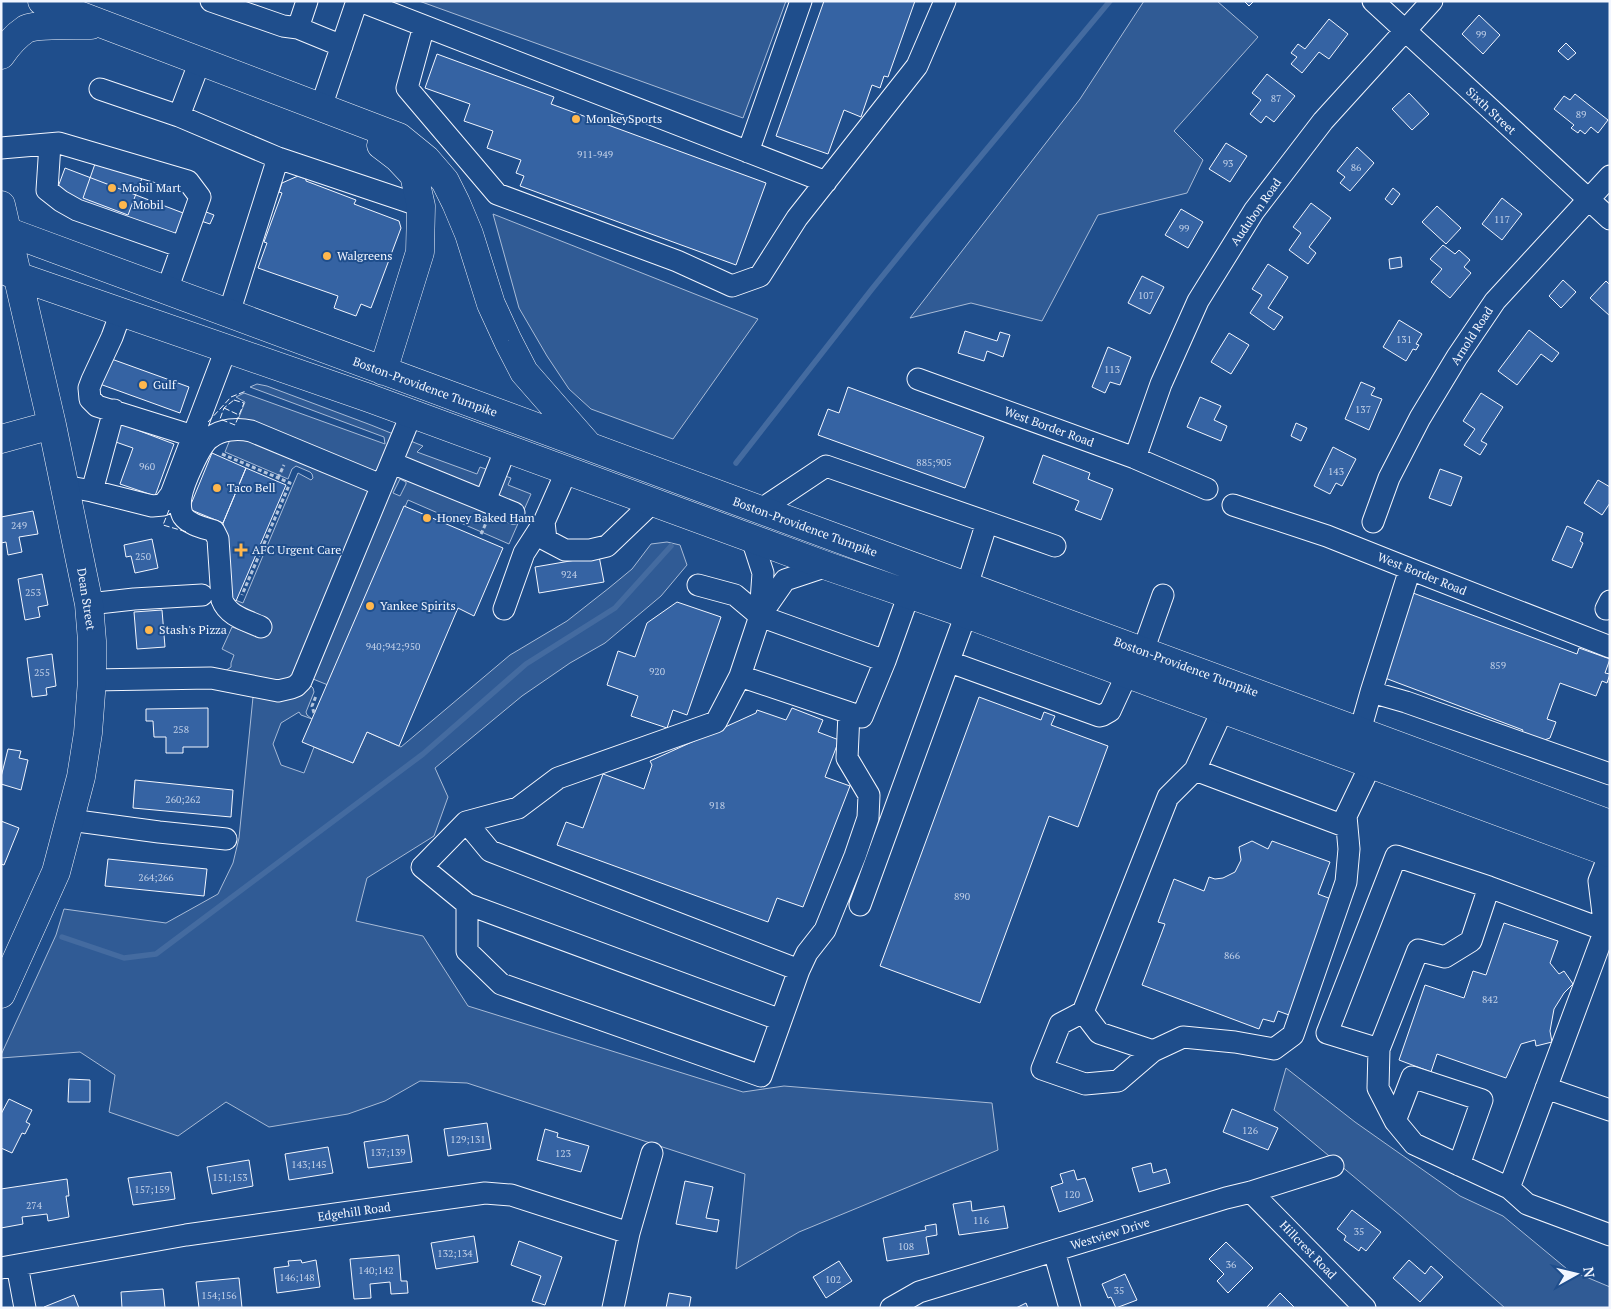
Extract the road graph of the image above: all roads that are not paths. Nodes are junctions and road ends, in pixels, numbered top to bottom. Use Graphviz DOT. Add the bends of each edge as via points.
graph roads {
  1 [pos="42,1"];
  2 [pos="211,1"];
  3 [pos="307,1"];
  4 [pos="356,1"];
  5 [pos="360,1"];
  6 [pos="801,1"];
  7 [pos="945,1"];
  8 [pos="1373,1"];
  9 [pos="1432,1"];
  10 [pos="105,25"];
  11 [pos="424,26"];
  12 [pos="298,28"];
  13 [pos="1405,32"];
  14 [pos="342,46"];
  15 [pos="1,55"];
  16 [pos="200,61"];
  17 [pos="100,89"];
  18 [pos="321,107"];
  19 [pos="179,116"];
  20 [pos="50,144"];
  21 [pos="1,148"];
  22 [pos="748,152"];
  23 [pos="278,158"];
  24 [pos="1610,176"];
  25 [pos="826,182"];
  26 [pos="1589,200"];
  27 [pos="420,206"];
  28 [pos="1610,219"];
  29 [pos="3,222"];
  30 [pos="182,247"];
  31 [pos="9,272"];
  32 [pos="167,290"];
  33 [pos="121,312"];
  34 [pos="229,313"];
  35 [pos="226,349"];
  36 [pos="383,371"];
  37 [pos="918,379"];
  38 [pos="114,410"];
  39 [pos="411,415"];
  40 [pos="52,425"];
  41 [pos="193,436"];
  42 [pos="1,439"];
  43 [pos="590,447"];
  44 [pos="506,448"];
  45 [pos="1135,458"];
  46 [pos="392,464"];
  47 [pos="567,470"];
  48 [pos="381,485"];
  49 [pos="64,486"];
  50 [pos="1207,489"];
  51 [pos="92,491"];
  52 [pos="485,501"];
  53 [pos="653,502"];
  54 [pos="1233,504"];
  55 [pos="760,510"];
  56 [pos="514,513"];
  57 [pos="544,522"];
  58 [pos="987,522"];
  59 [pos="1373,522"];
  60 [pos="752,539"];
  61 [pos="1055,546"];
  62 [pos="827,566"];
  63 [pos="1410,569"];
  64 [pos="698,585"];
  65 [pos="967,586"];
  66 [pos="909,594"];
  67 [pos="202,595"];
  68 [pos="1163,595"];
  69 [pos="89,604"];
  70 [pos="504,609"];
  71 [pos="966,614"];
  72 [pos="760,616"];
  73 [pos="261,627"];
  74 [pos="1610,647"];
  75 [pos="1143,651"];
  76 [pos="884,661"];
  77 [pos="950,662"];
  78 [pos="1127,674"];
  79 [pos="740,676"];
  80 [pos="92,680"];
  81 [pos="1372,692"];
  82 [pos="1223,709"];
  83 [pos="849,713"];
  84 [pos="1360,731"];
  85 [pos="1371,764"];
  86 [pos="1195,770"];
  87 [pos="1610,774"];
  88 [pos="70,820"];
  89 [pos="466,822"];
  90 [pos="1610,824"];
  91 [pos="1347,827"];
  92 [pos="226,839"];
  93 [pos="1610,853"];
  94 [pos="1489,887"];
  95 [pos="468,904"];
  96 [pos="860,905"];
  97 [pos="1608,929"];
  98 [pos="799,970"];
  99 [pos="2,989"];
  100 [pos="1083,1012"];
  101 [pos="781,1020"];
  102 [pos="1379,1049"];
  103 [pos="1153,1051"];
  104 [pos="1546,1088"];
  105 [pos="1610,1110"];
  106 [pos="1395,1121"];
  107 [pos="652,1153"];
  108 [pos="1459,1165"];
  109 [pos="1333,1166"];
  110 [pos="1509,1188"];
  111 [pos="1251,1192"];
  112 [pos="628,1233"];
  113 [pos="1610,1235"];
  114 [pos="1054,1252"];
  115 [pos="9,1266"];
  116 [pos="25,1308"];
  117 [pos="614,1308"];
  118 [pos="891,1308"];
  119 [pos="1070,1308"];
  120 [pos="1365,1308"];
  1 -- 10 [label="main road"];
  2 -- 12 [label="street" via="283,26"];
  3 -- 12 [label="street"];
  4 -- 14 [label="street"];
  5 -- 11 [label="street"];
  6 -- 22 [label="street"];
  7 -- 25 [label="street" via="917,66"];
  8 -- 13 [label="street, Sixth Street"];
  9 -- 13 [label="street, Audubon Road"];
  10 -- 15 [label="main road" via="28,28"];
  10 -- 16 [label="main road"];
  11 -- 22 [label="street"];
  11 -- 25 [label="street" via="407,88 497,194 677,261 732,286 760,276 797,218"];
  12 -- 14 [label="street"];
  13 -- 26 [label="street, Sixth Street"];
  13 -- 45 [label="street, Audubon Road" via="1323,121 1254,211 1198,301 1161,384"];
  14 -- 18 [label="street"];
  16 -- 18 [label="main road"];
  16 -- 19 [label="street"];
  17 -- 19 [label="street"];
  18 -- 27 [label="main road" via="398,158 414,175"];
  18 -- 43 [label="main road" via="399,137 426,159 444,181 469,234 492,304 524,372"];
  19 -- 23 [label="street"];
  20 -- 21 [label="street"];
  20 -- 30 [label="street" via="47,190 61,201 77,210"];
  20 -- 30 [label="street" via="59,143 188,181 200,197"];
  22 -- 25 [label="street"];
  23 -- 27 [label="street"];
  23 -- 34 [label="street"];
  24 -- 26 [label="street, Arnold Road"];
  26 -- 28 [label="street, Sixth Street"];
  26 -- 59 [label="street, Arnold Road" via="1495,301 1420,418 1389,478"];
  27 -- 36 [label="main road" via="420,252"];
  29 -- 31 [label="main road, Dean Street"];
  29 -- 32 [label="main road, Boston-Providence Turnpike"];
  30 -- 32 [label="street"];
  31 -- 33 [label="main road"];
  31 -- 40 [label="main road, Dean Street"];
  32 -- 34 [label="main road, Boston-Providence Turnpike"];
  33 -- 35 [label="main road"];
  33 -- 38 [label="street" via="89,388 90,399 97,406"];
  34 -- 36 [label="main road, Boston-Providence Turnpike"];
  35 -- 39 [label="main road"];
  35 -- 41 [label="street"];
  36 -- 43 [label="main road, Boston-Providence Turnpike"];
  37 -- 45 [label="street, West Border Road"];
  38 -- 41 [label="street"];
  38 -- 51 [label="street"];
  39 -- 44 [label="main road"];
  39 -- 46 [label="street"];
  40 -- 42 [label="main road"];
  40 -- 49 [label="main road, Dean Street"];
  41 -- 51 [label="street" via="171,494 163,505 152,506"];
  43 -- 55 [label="main road, Boston-Providence Turnpike"];
  44 -- 47 [label="main road"];
  44 -- 52 [label="street"];
  45 -- 50 [label="street, West Border Road"];
  46 -- 48 [label="street"];
  46 -- 52 [label="street"];
  47 -- 53 [label="main road"];
  47 -- 57 [label="street"];
  48 -- 73 [label="street" via="251,431 239,429 216,434 206,441 192,468 180,505 188,521 216,534 225,608"];
  48 -- 80 [label="street" via="296,686 272,690 211,678"];
  49 -- 51 [label="street"];
  49 -- 69 [label="main road, Dean Street"];
  52 -- 56 [label="street"];
  53 -- 57 [label="street" via="607,546 590,550 565,550 546,540"];
  53 -- 60 [label="main road"];
  54 -- 63 [label="street, West Border Road"];
  55 -- 58 [label="street" via="826,466"];
  55 -- 65 [label="main road, Boston-Providence Turnpike"];
  57 -- 70 [label="street" via="524,553"];
  58 -- 61 [label="street"];
  58 -- 65 [label="street"];
  60 -- 62 [label="main road"];
  60 -- 72 [label="street" via="763,573"];
  62 -- 66 [label="main road"];
  62 -- 72 [label="street" via="785,580"];
  63 -- 74 [label="street, West Border Road"];
  63 -- 81 [label="street"];
  64 -- 72 [label="street" via="735,595"];
  65 -- 75 [label="main road, Boston-Providence Turnpike"];
  66 -- 71 [label="main road"];
  66 -- 76 [label="street"];
  67 -- 69 [label="street"];
  68 -- 75 [label="street"];
  69 -- 80 [label="main road, Dean Street"];
  71 -- 77 [label="street"];
  71 -- 78 [label="main road"];
  72 -- 76 [label="street"];
  72 -- 79 [label="street"];
  75 -- 84 [label="main road, Boston-Providence Turnpike"];
  76 -- 83 [label="street" via="862,718"];
  77 -- 78 [label="street" via="1099,716 1110,711"];
  77 -- 96 [label="street"];
  78 -- 82 [label="main road"];
  79 -- 83 [label="street"];
  79 -- 89 [label="street" via="716,722 558,778 518,808"];
  80 -- 88 [label="main road, Dean Street" via="88,734"];
  81 -- 84 [label="street"];
  81 -- 87 [label="street"];
  82 -- 85 [label="main road"];
  82 -- 86 [label="street"];
  83 -- 98 [label="street" via="847,758 869,794 868,818 825,930 807,953"];
  84 -- 90 [label="main road, Boston-Providence Turnpike"];
  85 -- 91 [label="street" via="1346,816"];
  85 -- 93 [label="main road"];
  86 -- 91 [label="street"];
  86 -- 100 [label="street" via="1168,797"];
  88 -- 92 [label="street"];
  88 -- 99 [label="main road, Dean Street" via="56,872"];
  89 -- 95 [label="street" via="422,866"];
  89 -- 98 [label="street" via="490,851"];
  91 -- 103 [label="street" via="1350,849 1346,882 1293,1035 1274,1049 1183,1037"];
  93 -- 97 [label="street" via="1600,881"];
  94 -- 97 [label="street"];
  94 -- 102 [label="street" via="1471,941 1445,957 1418,950"];
  94 -- 102 [label="street" via="1396,856 1327,1033"];
  95 -- 101 [label="street"];
  95 -- 101 [label="street" via="467,951 502,984 761,1076"];
  97 -- 104 [label="street"];
  98 -- 101 [label="street"];
  100 -- 103 [label="street" via="1099,1033"];
  100 -- 103 [label="street" via="1060,1024 1042,1069 1085,1084 1118,1081"];
  102 -- 106 [label="street" via="1378,1088"];
  104 -- 105 [label="street"];
  104 -- 110 [label="street"];
  106 -- 108 [label="street" via="1414,1144"];
  106 -- 108 [label="street" via="1412,1077 1482,1100"];
  107 -- 112 [label="street"];
  108 -- 110 [label="street"];
  109 -- 111 [label="street, Westview Drive"];
  110 -- 113 [label="street" via="1527,1204"];
  111 -- 114 [label="street, Westview Drive"];
  111 -- 120 [label="street, Hillcrest Road"];
  112 -- 115 [label="street, Edgehill Road" via="511,1195 485,1193 186,1235"];
  112 -- 117 [label="street"];
  114 -- 118 [label="street, Westview Drive" via="919,1292"];
  114 -- 119 [label="street"];
  115 -- 116 [label="street"];
}
